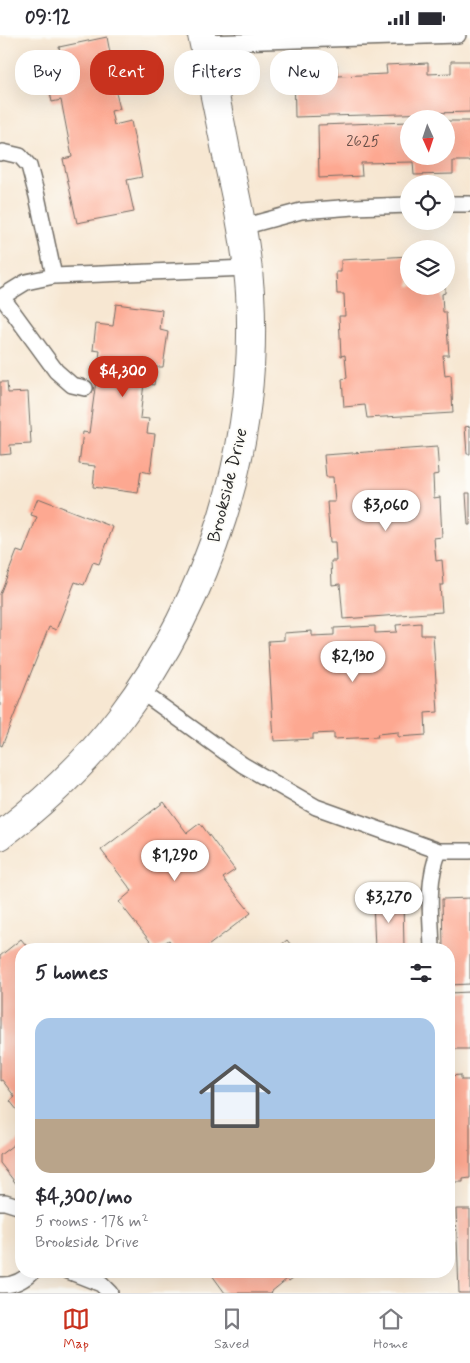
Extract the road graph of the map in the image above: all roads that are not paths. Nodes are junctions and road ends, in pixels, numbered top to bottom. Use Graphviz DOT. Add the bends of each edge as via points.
graph roads {
  1 [pos="458,35"];
  2 [pos="202,39"];
  3 [pos="0,153"];
  4 [pos="455,204"];
  5 [pos="470,204"];
  6 [pos="400,205"];
  7 [pos="242,227"];
  8 [pos="247,268"];
  9 [pos="54,276"];
  10 [pos="1,297"];
  11 [pos="86,388"];
  12 [pos="139,689"];
  13 [pos="0,836"];
  14 [pos="439,851"];
  15 [pos="470,851"];
  16 [pos="432,943"];
  17 [pos="0,1202"];
  18 [pos="15,1205"];
  19 [pos="25,1278"];
  20 [pos="86,1278"];
  21 [pos="0,1285"];
  22 [pos="110,1293"];
  1 -- 2 [label="lane"];
  2 -- 7 [label="street, Brookside Drive"];
  3 -- 9 [label="lane" via="20,156 29,165"];
  4 -- 5 [label="lane"];
  6 -- 7 [label="lane" via="301,211"];
  7 -- 8 [label="street, Brookside Drive"];
  8 -- 9 [label="lane"];
  8 -- 12 [label="street, Brookside Drive" via="250,371 240,448 221,523 194,595 163,654"];
  9 -- 10 [label="lane" via="26,282"];
  10 -- 11 [label="lane" via="56,371 72,385"];
  12 -- 13 [label="street, Brookside Drive" via="120,718 76,769 28,815"];
  12 -- 14 [label="lane" via="243,765 316,807"];
  14 -- 15 [label="lane"];
  14 -- 16 [label="lane" via="430,882"];
  17 -- 18 [label="lane"];
  19 -- 21 [label="lane" via="6,1286"];
  20 -- 22 [label="lane" via="101,1284"];
}
